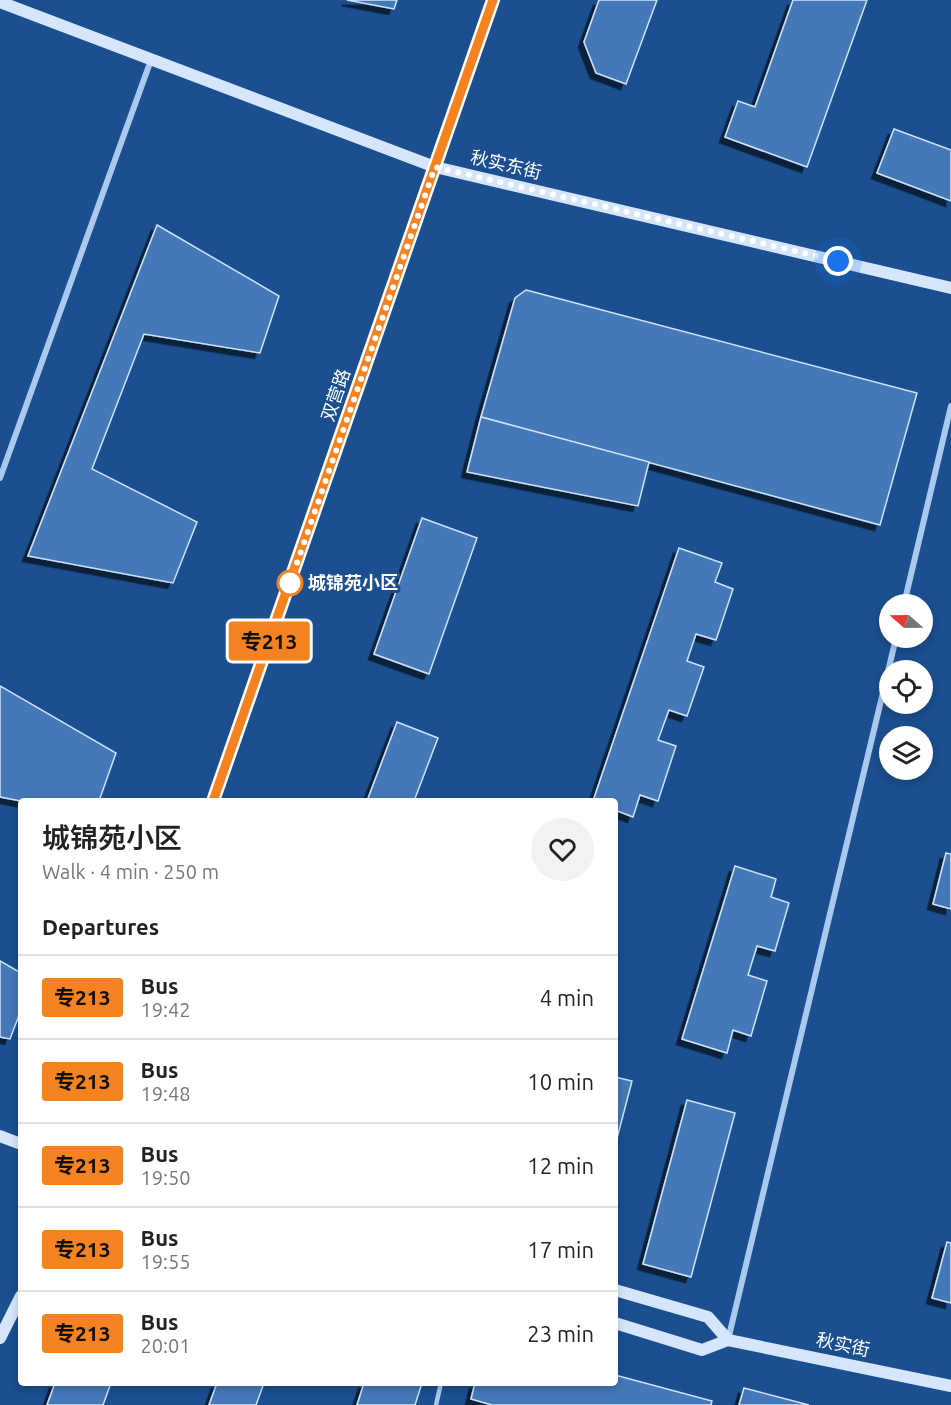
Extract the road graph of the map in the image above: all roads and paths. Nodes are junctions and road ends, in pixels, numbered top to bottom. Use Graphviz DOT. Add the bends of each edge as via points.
graph roads {
  1 [pos="493,0"];
  2 [pos="0,2"];
  3 [pos="152,59"];
  4 [pos="435,167"];
  5 [pos="951,288"];
  6 [pos="951,406"];
  7 [pos="0,478"];
  8 [pos="906,594"];
  9 [pos="894,648"];
  10 [pos="214,798"];
  11 [pos="0,1136"];
  12 [pos="18,1143"];
  13 [pos="618,1291"];
  14 [pos="18,1302"];
  15 [pos="618,1324"];
  16 [pos="0,1338"];
  17 [pos="728,1340"];
  18 [pos="440,1386"];
  19 [pos="951,1386"];
  20 [pos="436,1405"];
  1 -- 4 [label="street, 双营路"];
  2 -- 3 [label="street, 秋实东街"];
  3 -- 4 [label="street, 秋实东街"];
  3 -- 7 [label="street"];
  4 -- 5 [label="street, 秋实东街"];
  4 -- 10 [label="street, 双营路"];
  6 -- 8 [label="street"];
  9 -- 17 [label="street"];
  11 -- 12 [label="street"];
  13 -- 17 [label="street" via="708,1317"];
  14 -- 16 [label="street"];
  15 -- 17 [label="street" via="702,1350"];
  17 -- 19 [label="street, 秋实街"];
  18 -- 20 [label="lane"];
}
